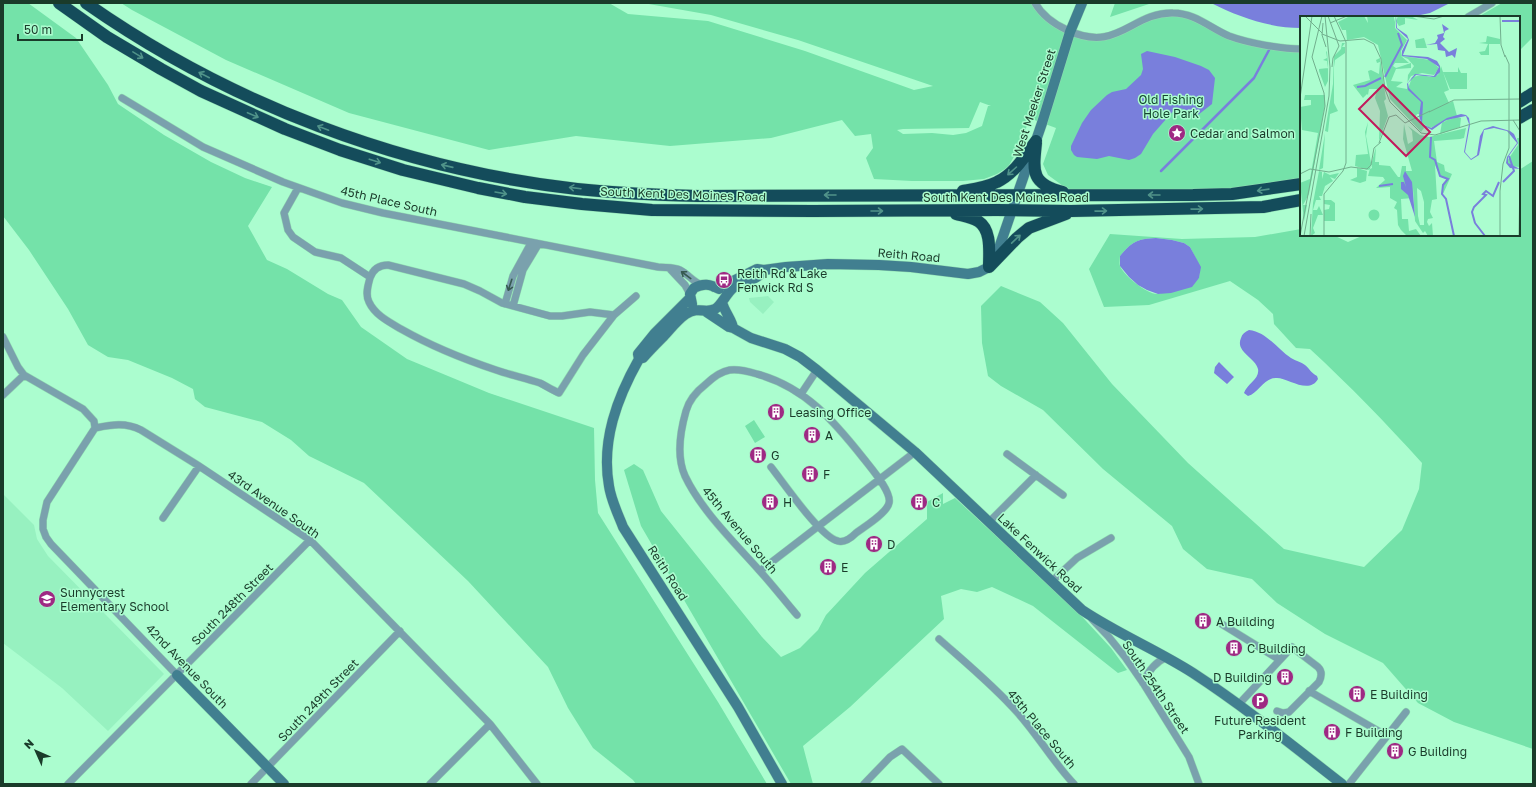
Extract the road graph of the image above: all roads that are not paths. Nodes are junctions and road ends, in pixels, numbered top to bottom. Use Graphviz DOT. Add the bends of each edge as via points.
graph roads {
  1 [pos="59,3"];
  2 [pos="86,3"];
  3 [pos="1035,3"];
  4 [pos="1082,3"];
  5 [pos="1492,3"];
  6 [pos="1470,16"];
  7 [pos="1070,32"];
  8 [pos="1300,48"];
  9 [pos="1533,93"];
  10 [pos="122,98"];
  11 [pos="1520,101"];
  12 [pos="1533,110"];
  13 [pos="1520,117"];
  14 [pos="1036,141"];
  15 [pos="1300,184"];
  16 [pos="298,188"];
  17 [pos="1074,194"];
  18 [pos="944,196"];
  19 [pos="1017,196"];
  20 [pos="1300,200"];
  21 [pos="1012,210"];
  22 [pos="945,211"];
  23 [pos="1071,212"];
  24 [pos="534,244"];
  25 [pos="989,267"];
  26 [pos="670,269"];
  27 [pos="764,270"];
  28 [pos="370,277"];
  29 [pos="702,285"];
  30 [pos="714,287"];
  31 [pos="636,296"];
  32 [pos="690,296"];
  33 [pos="722,300"];
  34 [pos="505,304"];
  35 [pos="513,306"];
  36 [pos="701,310"];
  37 [pos="614,315"];
  38 [pos="733,328"];
  39 [pos="3,337"];
  40 [pos="639,359"];
  41 [pos="817,370"];
  42 [pos="24,375"];
  43 [pos="801,394"];
  44 [pos="3,395"];
  45 [pos="95,428"];
  46 [pos="914,452"];
  47 [pos="1007,454"];
  48 [pos="198,466"];
  49 [pos="771,467"];
  50 [pos="1036,475"];
  51 [pos="879,479"];
  52 [pos="1063,495"];
  53 [pos="163,518"];
  54 [pos="989,522"];
  55 [pos="818,526"];
  56 [pos="1111,538"];
  57 [pos="310,540"];
  58 [pos="760,571"];
  59 [pos="1051,582"];
  60 [pos="1082,610"];
  61 [pos="796,615"];
  62 [pos="1220,623"];
  63 [pos="400,631"];
  64 [pos="940,639"];
  65 [pos="1167,657"];
  66 [pos="1280,660"];
  67 [pos="177,675"];
  68 [pos="1143,683"];
  69 [pos="1309,691"];
  70 [pos="1238,704"];
  71 [pos="1277,711"];
  72 [pos="1406,712"];
  73 [pos="490,724"];
  74 [pos="1387,736"];
  75 [pos="268,767"];
  76 [pos="68,784"];
  77 [pos="251,784"];
  78 [pos="284,784"];
  79 [pos="430,784"];
  80 [pos="537,784"];
  81 [pos="782,784"];
  82 [pos="864,784"];
  83 [pos="939,784"];
  84 [pos="1074,784"];
  85 [pos="1199,784"];
  86 [pos="1342,784"];
  87 [pos="1348,784"];
  1 -- 22 [label="highway, South Kent Des Moines Road, one-way" via="107,37 161,69 244,112 340,150 448,181 551,201 652,210"];
  18 -- 2 [label="highway, South Kent Des Moines Road, one-way" via="639,194 575,188 469,171 351,137 251,98 164,53"];
  3 -- 7 [label="street" via="1040,12"];
  4 -- 7 [label="main road, West Meeker Street"];
  5 -- 6 [label="street"];
  7 -- 8 [label="street" via="1104,38 1163,13 1182,13 1240,39"];
  7 -- 14 [label="main road, West Meeker Street"];
  9 -- 11 [label="highway"];
  10 -- 16 [label="street, 45th Place South" via="203,148"];
  12 -- 13 [label="highway"];
  14 -- 17 [label="highway" via="1034,172 1038,178 1049,188"];
  14 -- 18 [label="highway, one-way" via="1015,169 996,182"];
  14 -- 19 [label="main road, West Meeker Street"];
  15 -- 17 [label="highway, South Kent Des Moines Road, one-way" via="1232,194"];
  16 -- 24 [label="street, 45th Place South" via="369,210"];
  16 -- 28 [label="street" via="284,213 288,230 293,237 315,252 341,258"];
  17 -- 19 [label="highway, South Kent Des Moines Road"];
  18 -- 19 [label="highway, South Kent Des Moines Road"];
  19 -- 21 [label="main road, West Meeker Street"];
  23 -- 20 [label="highway, South Kent Des Moines Road, one-way" via="1263,207"];
  21 -- 22 [label="highway, South Kent Des Moines Road"];
  21 -- 23 [label="highway, South Kent Des Moines Road"];
  21 -- 25 [label="main road"];
  22 -- 25 [label="highway" via="974,219 984,227 989,241"];
  25 -- 23 [label="highway, one-way" via="1029,228"];
  24 -- 26 [label="street, 45th Place South"];
  24 -- 34 [label="street, one-way" via="513,276"];
  24 -- 35 [label="street" via="518,283"];
  25 -- 27 [label="main road, Reith Road" via="968,274 912,267 828,264"];
  29 -- 26 [label="street, 45th Place South, one-way" via="679,270"];
  26 -- 32 [label="street" via="685,285"];
  27 -- 30 [label="main road, Reith Road" via="757,269 725,285"];
  27 -- 33 [label="main road, Reith Road" via="761,276 734,288"];
  28 -- 34 [label="street" via="380,266 395,266 464,284"];
  28 -- 37 [label="street" via="368,301 386,320 430,344 513,376 540,383 559,393 583,355"];
  29 -- 30 [label="main road, Reith Road"];
  29 -- 32 [label="main road, Reith Road" via="694,288"];
  30 -- 33 [label="main road" via="719,290"];
  31 -- 37 [label="street"];
  32 -- 36 [label="main road" via="691,303"];
  32 -- 40 [label="main road, Reith Road" via="646,342 638,354"];
  33 -- 36 [label="main road, Reith Road" via="720,306 715,309"];
  33 -- 38 [label="main road"];
  34 -- 35 [label="street"];
  35 -- 37 [label="street" via="550,316 590,312"];
  36 -- 38 [label="main road, Lake Fenwick Road"];
  36 -- 40 [label="main road, Reith Road" via="687,313 643,358"];
  38 -- 41 [label="main road, Lake Fenwick Road" via="751,338 785,349"];
  39 -- 42 [label="street"];
  40 -- 81 [label="main road, Reith Road" via="618,403 609,437 606,462 615,508 623,527 738,708"];
  41 -- 43 [label="street"];
  41 -- 46 [label="main road, Lake Fenwick Road"];
  42 -- 44 [label="street"];
  42 -- 45 [label="street" via="83,409 94,421"];
  43 -- 51 [label="street, 45th Avenue South" via="835,424"];
  43 -- 58 [label="street, 45th Avenue South" via="781,382 734,369 720,373 707,382 690,401 684,417 680,439 682,468 693,489 716,521"];
  45 -- 48 [label="street, 43rd Avenue South" via="132,425"];
  45 -- 67 [label="street, 42nd Avenue South" via="47,502 43,529 52,544"];
  46 -- 51 [label="street"];
  46 -- 54 [label="main road, Lake Fenwick Road"];
  47 -- 50 [label="street"];
  48 -- 53 [label="street"];
  48 -- 57 [label="street, 43rd Avenue South"];
  49 -- 55 [label="street"];
  50 -- 52 [label="street"];
  50 -- 54 [label="street"];
  51 -- 55 [label="street"];
  51 -- 55 [label="street, 45th Avenue South" via="889,496 887,509 848,539 831,539"];
  54 -- 59 [label="main road, Lake Fenwick Road"];
  55 -- 58 [label="street"];
  56 -- 59 [label="street" via="1077,558"];
  57 -- 63 [label="street, 43rd Avenue South"];
  57 -- 67 [label="street, South 248th Street"];
  58 -- 61 [label="street, 45th Avenue South"];
  59 -- 60 [label="main road, Lake Fenwick Road"];
  60 -- 65 [label="main road, Lake Fenwick Road"];
  60 -- 68 [label="street, South 254th Street" via="1108,636"];
  62 -- 66 [label="street"];
  63 -- 73 [label="street, 43rd Avenue South"];
  63 -- 75 [label="street, South 249th Street"];
  64 -- 84 [label="street, 45th Place South" via="1018,713"];
  65 -- 68 [label="street" via="1150,669"];
  65 -- 70 [label="main road, Lake Fenwick Road"];
  66 -- 69 [label="street" via="1292,647 1315,664 1321,671 1320,679"];
  66 -- 70 [label="street"];
  67 -- 75 [label="main road, 42nd Avenue South"];
  67 -- 76 [label="street, South 248th Street"];
  68 -- 85 [label="street, South 254th Street" via="1189,758"];
  69 -- 71 [label="street" via="1289,712"];
  69 -- 74 [label="street"];
  70 -- 86 [label="main road, Lake Fenwick Road"];
  72 -- 74 [label="street"];
  73 -- 79 [label="street"];
  73 -- 80 [label="street, 43rd Avenue South"];
  74 -- 87 [label="street"];
  75 -- 77 [label="street, South 249th Street"];
  75 -- 78 [label="main road, 42nd Avenue South"];
  82 -- 83 [label="street" via="902,748"];
}
